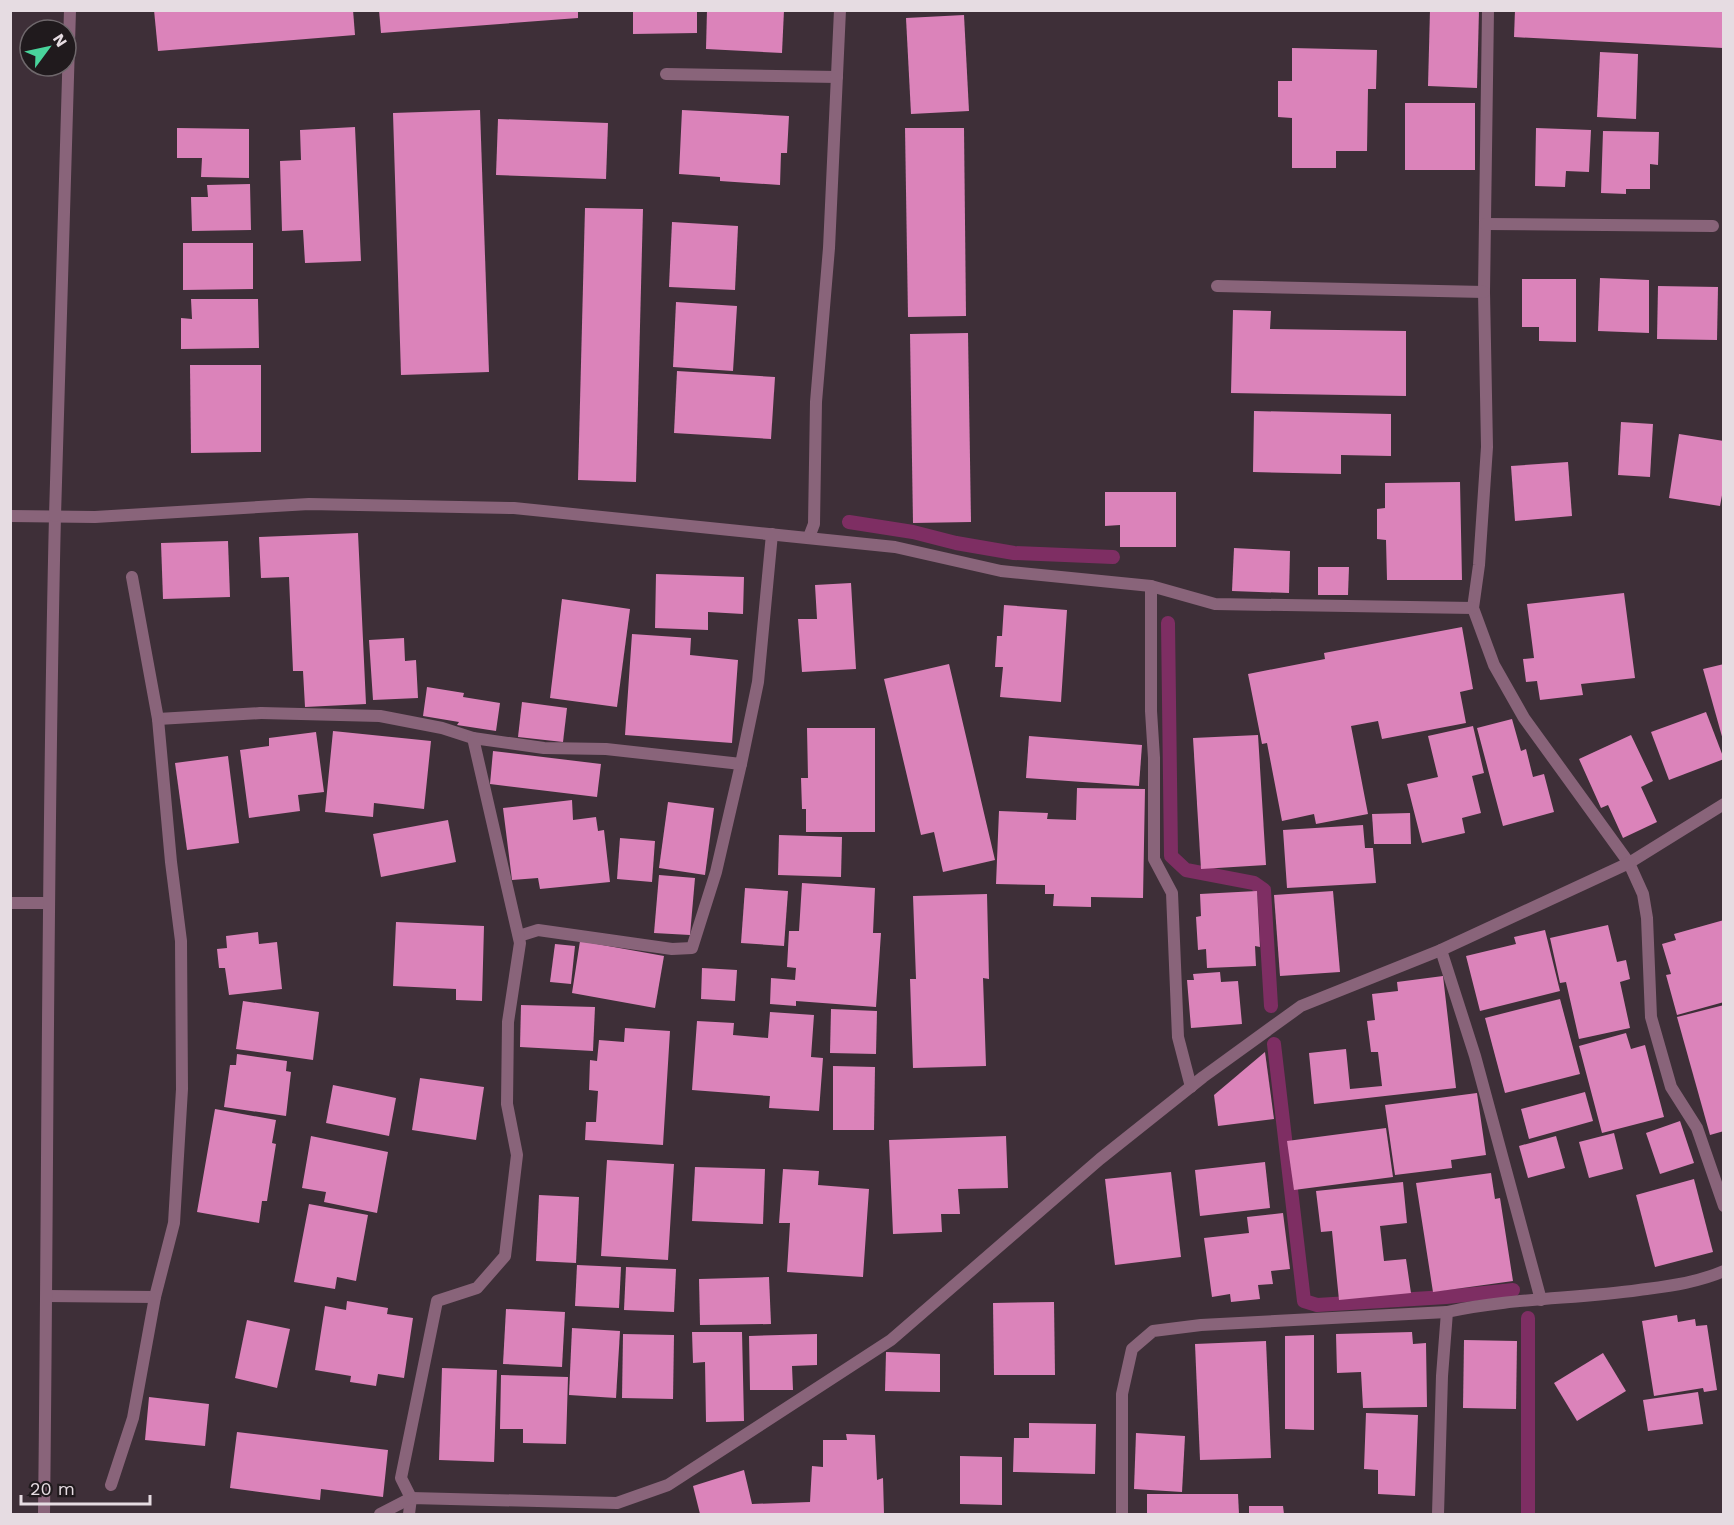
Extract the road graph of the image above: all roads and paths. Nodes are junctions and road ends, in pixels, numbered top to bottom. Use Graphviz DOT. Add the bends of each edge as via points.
graph roads {
  1 [pos="70,10"];
  2 [pos="840,10"];
  3 [pos="1488,10"];
  4 [pos="666,74"];
  5 [pos="837,77"];
  6 [pos="1485,224"];
  7 [pos="1713,226"];
  8 [pos="1217,286"];
  9 [pos="1484,292"];
  10 [pos="10,516"];
  11 [pos="55,516"];
  12 [pos="772,534"];
  13 [pos="809,537"];
  14 [pos="132,577"];
  15 [pos="1151,586"];
  16 [pos="1473,608"];
  17 [pos="158,719"];
  18 [pos="473,738"];
  19 [pos="741,764"];
  20 [pos="1724,804"];
  21 [pos="1629,863"];
  22 [pos="10,903"];
  23 [pos="50,903"];
  24 [pos="519,936"];
  25 [pos="1441,950"];
  26 [pos="1191,1088"];
  27 [pos="1724,1206"];
  28 [pos="1724,1271"];
  29 [pos="47,1296"];
  30 [pos="155,1297"];
  31 [pos="1541,1300"];
  32 [pos="1447,1312"];
  33 [pos="111,1485"];
  34 [pos="411,1498"];
  35 [pos="44,1515"];
  36 [pos="380,1515"];
  37 [pos="409,1515"];
  38 [pos="1122,1515"];
  39 [pos="1438,1515"];
  1 -- 11 [label="street"];
  2 -- 5 [label="street"];
  3 -- 6 [label="street"];
  4 -- 5 [label="street"];
  5 -- 13 [label="street" via="829,248 816,402 814,524"];
  6 -- 7 [label="street"];
  6 -- 9 [label="street"];
  8 -- 9 [label="street"];
  9 -- 16 [label="street" via="1487,447"];
  10 -- 11 [label="street"];
  11 -- 12 [label="street" via="309,504 503,508"];
  11 -- 23 [label="street"];
  12 -- 13 [label="street"];
  12 -- 19 [label="street" via="759,682"];
  13 -- 15 [label="street" via="895,547 1001,571"];
  14 -- 17 [label="street"];
  15 -- 16 [label="street" via="1215,604"];
  15 -- 26 [label="street" via="1154,859 1172,893 1178,1037"];
  16 -- 21 [label="street" via="1494,665 1524,718"];
  17 -- 18 [label="street" via="261,713 380,716"];
  17 -- 30 [label="street" via="181,941 182,1089 174,1223"];
  18 -- 19 [label="street" via="544,748 606,749"];
  18 -- 24 [label="street"];
  19 -- 24 [label="street" via="716,872 692,948 672,949 538,930"];
  20 -- 21 [label="street"];
  21 -- 25 [label="street"];
  21 -- 27 [label="street" via="1643,894 1647,918 1651,1017 1671,1087 1697,1128"];
  22 -- 23 [label="street"];
  23 -- 29 [label="street"];
  24 -- 34 [label="street" via="508,1022 507,1104 517,1155 505,1256 477,1288 436,1301 401,1478"];
  25 -- 26 [label="street" via="1301,1006"];
  25 -- 31 [label="street" via="1475,1056"];
  26 -- 34 [label="street" via="1100,1159 891,1340 668,1485 617,1503"];
  28 -- 31 [label="street" via="1680,1285"];
  29 -- 30 [label="street"];
  29 -- 35 [label="street"];
  30 -- 33 [label="street" via="133,1418"];
  31 -- 32 [label="street"];
  32 -- 38 [label="street" via="1153,1331 1132,1348 1122,1394"];
  32 -- 39 [label="street"];
  34 -- 36 [label="street"];
  34 -- 37 [label="street"];
}
